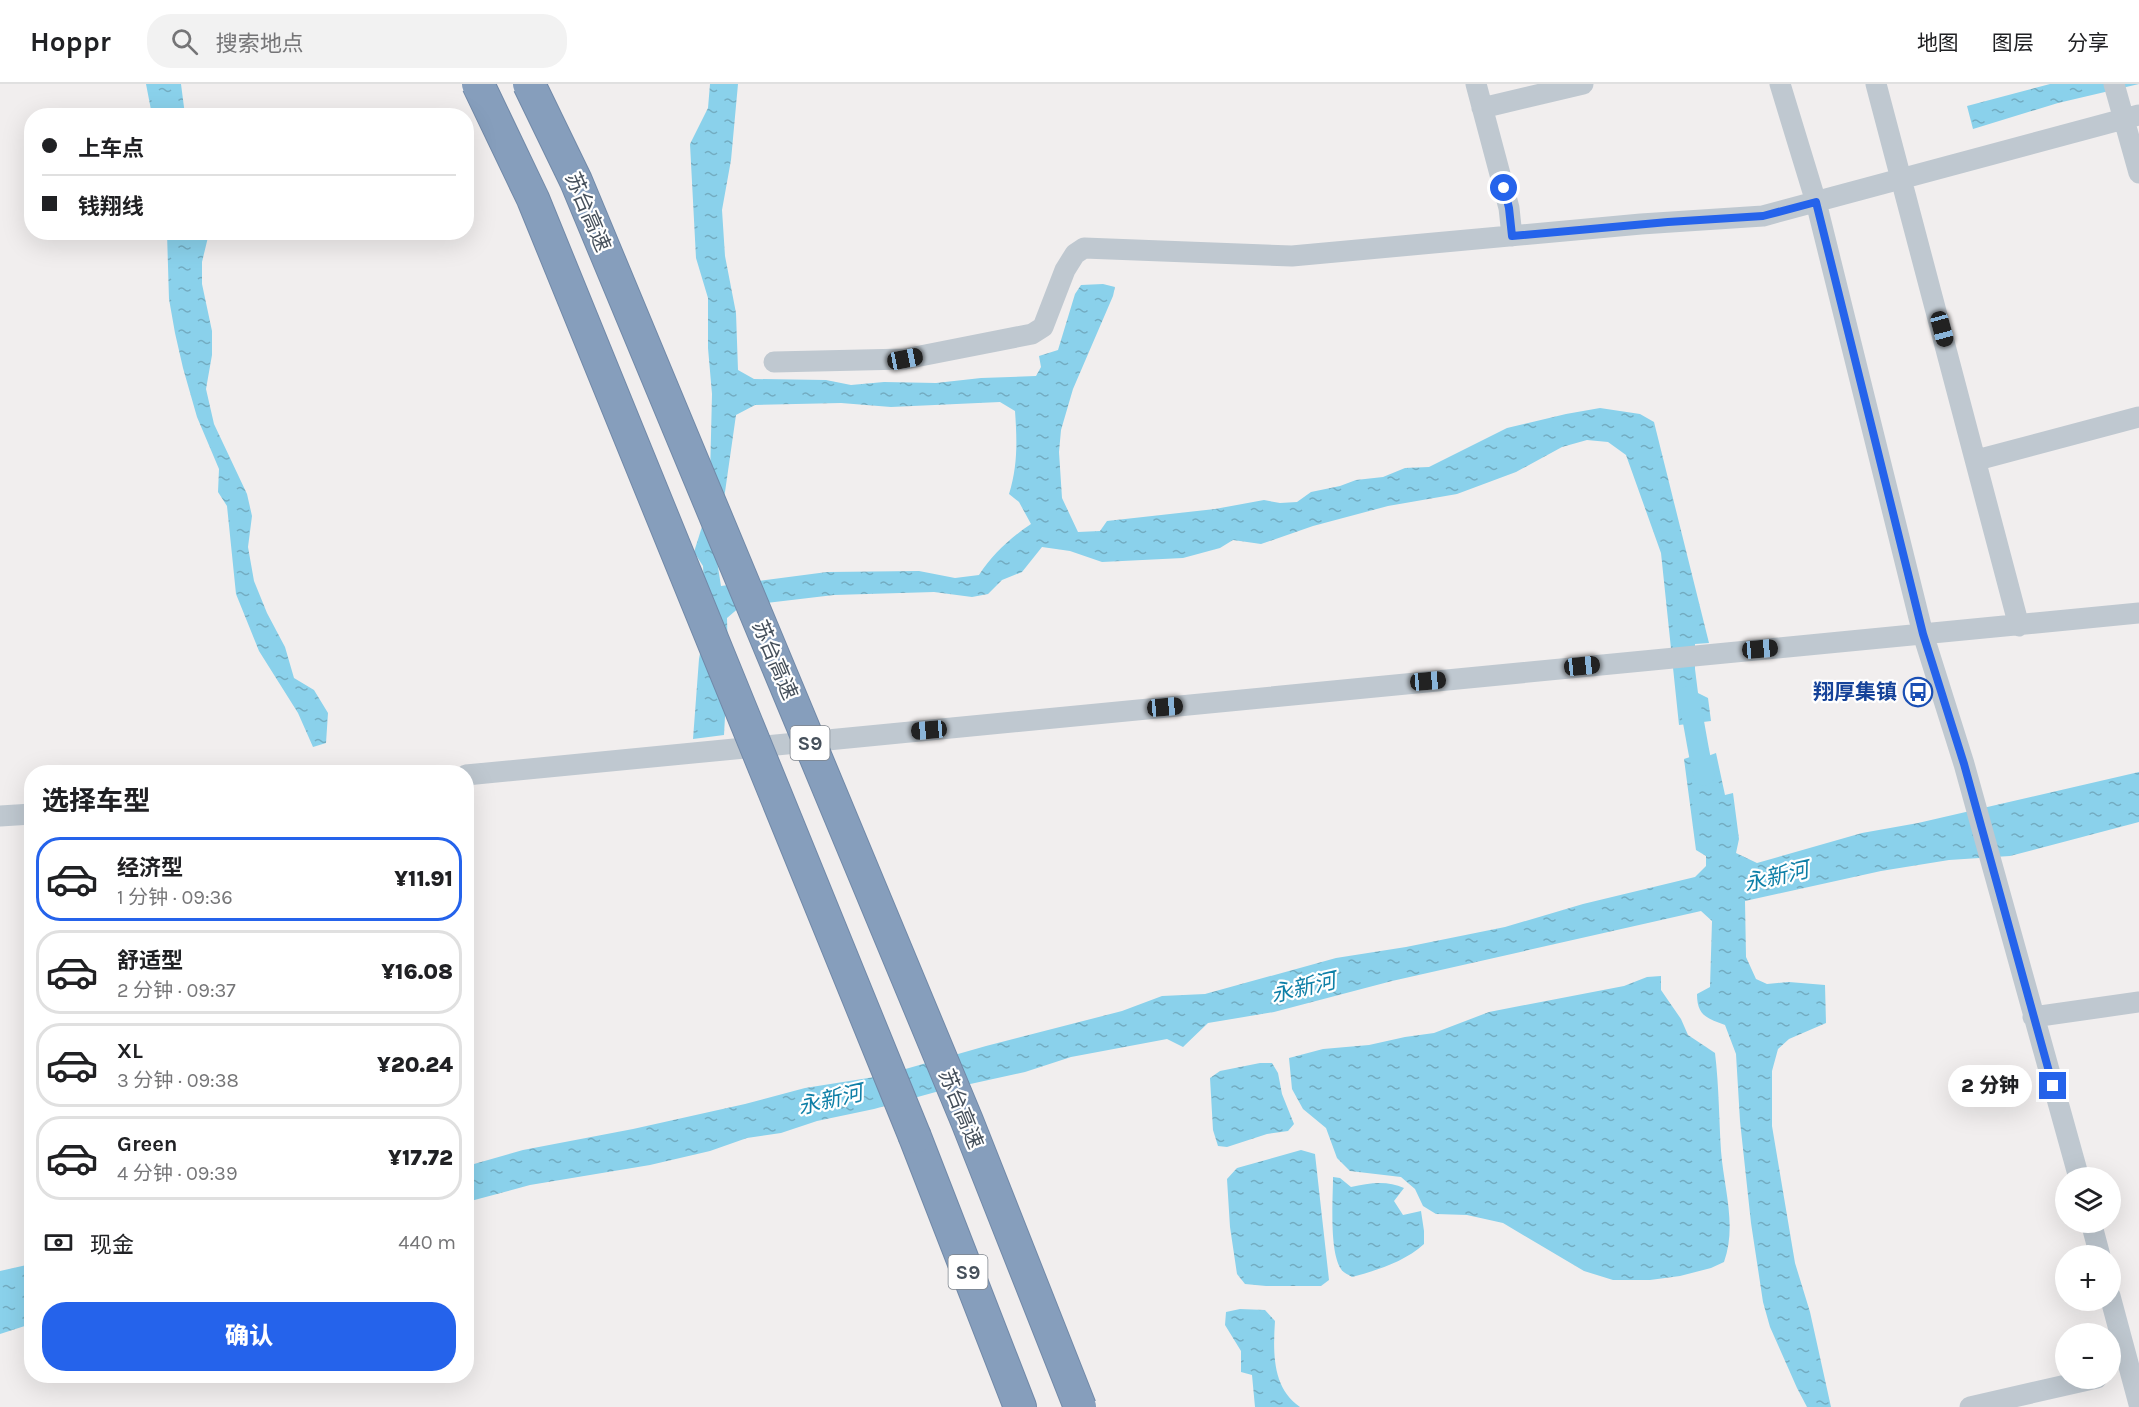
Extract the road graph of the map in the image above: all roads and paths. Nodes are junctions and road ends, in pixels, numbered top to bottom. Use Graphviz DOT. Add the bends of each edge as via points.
graph roads {
  1 [pos="478,84"];
  2 [pos="529,84"];
  3 [pos="1476,84"];
  4 [pos="1583,84"];
  5 [pos="1780,84"];
  6 [pos="1876,84"];
  7 [pos="2116,91"];
  8 [pos="1482,108"];
  9 [pos="2132,117"];
  10 [pos="2139,173"];
  11 [pos="1902,179"];
  12 [pos="1816,202"];
  13 [pos="1512,236"];
  14 [pos="774,362"];
  15 [pos="2139,417"];
  16 [pos="1977,460"];
  17 [pos="2139,613"];
  18 [pos="2019,626"];
  19 [pos="1923,634"];
  20 [pos="474,774"];
  21 [pos="24,814"];
  22 [pos="0,816"];
  23 [pos="2139,1002"];
  24 [pos="2033,1017"];
  25 [pos="2076,1167"];
  26 [pos="2121,1376"];
  27 [pos="2055,1388"];
  28 [pos="2139,1404"];
  29 [pos="1020,1407"];
  30 [pos="1080,1407"];
  31 [pos="1970,1407"];
  1 -- 29 [label="highway, S9, bridge" via="538,210 915,1137"];
  2 -- 30 [label="highway, 苏台高速 / S9, bridge" via="576,181 966,1120"];
  3 -- 8 [label="street"];
  4 -- 8 [label="street"];
  5 -- 12 [label="street"];
  6 -- 11 [label="street"];
  7 -- 9 [label="street"];
  8 -- 13 [label="street" via="1509,208"];
  9 -- 10 [label="street"];
  9 -- 11 [label="street"];
  11 -- 12 [label="street"];
  11 -- 16 [label="street"];
  12 -- 13 [label="street" via="1763,216"];
  12 -- 19 [label="street"];
  13 -- 14 [label="street" via="1292,256 1084,248 1065,270 1043,327 1032,334 905,359"];
  15 -- 16 [label="street"];
  16 -- 18 [label="street"];
  17 -- 18 [label="street"];
  18 -- 19 [label="street"];
  19 -- 20 [label="street"];
  19 -- 24 [label="street" via="1964,764"];
  21 -- 22 [label="street"];
  23 -- 24 [label="street"];
  24 -- 25 [label="street"];
  26 -- 28 [label="street"];
  27 -- 31 [label="street"];
}
